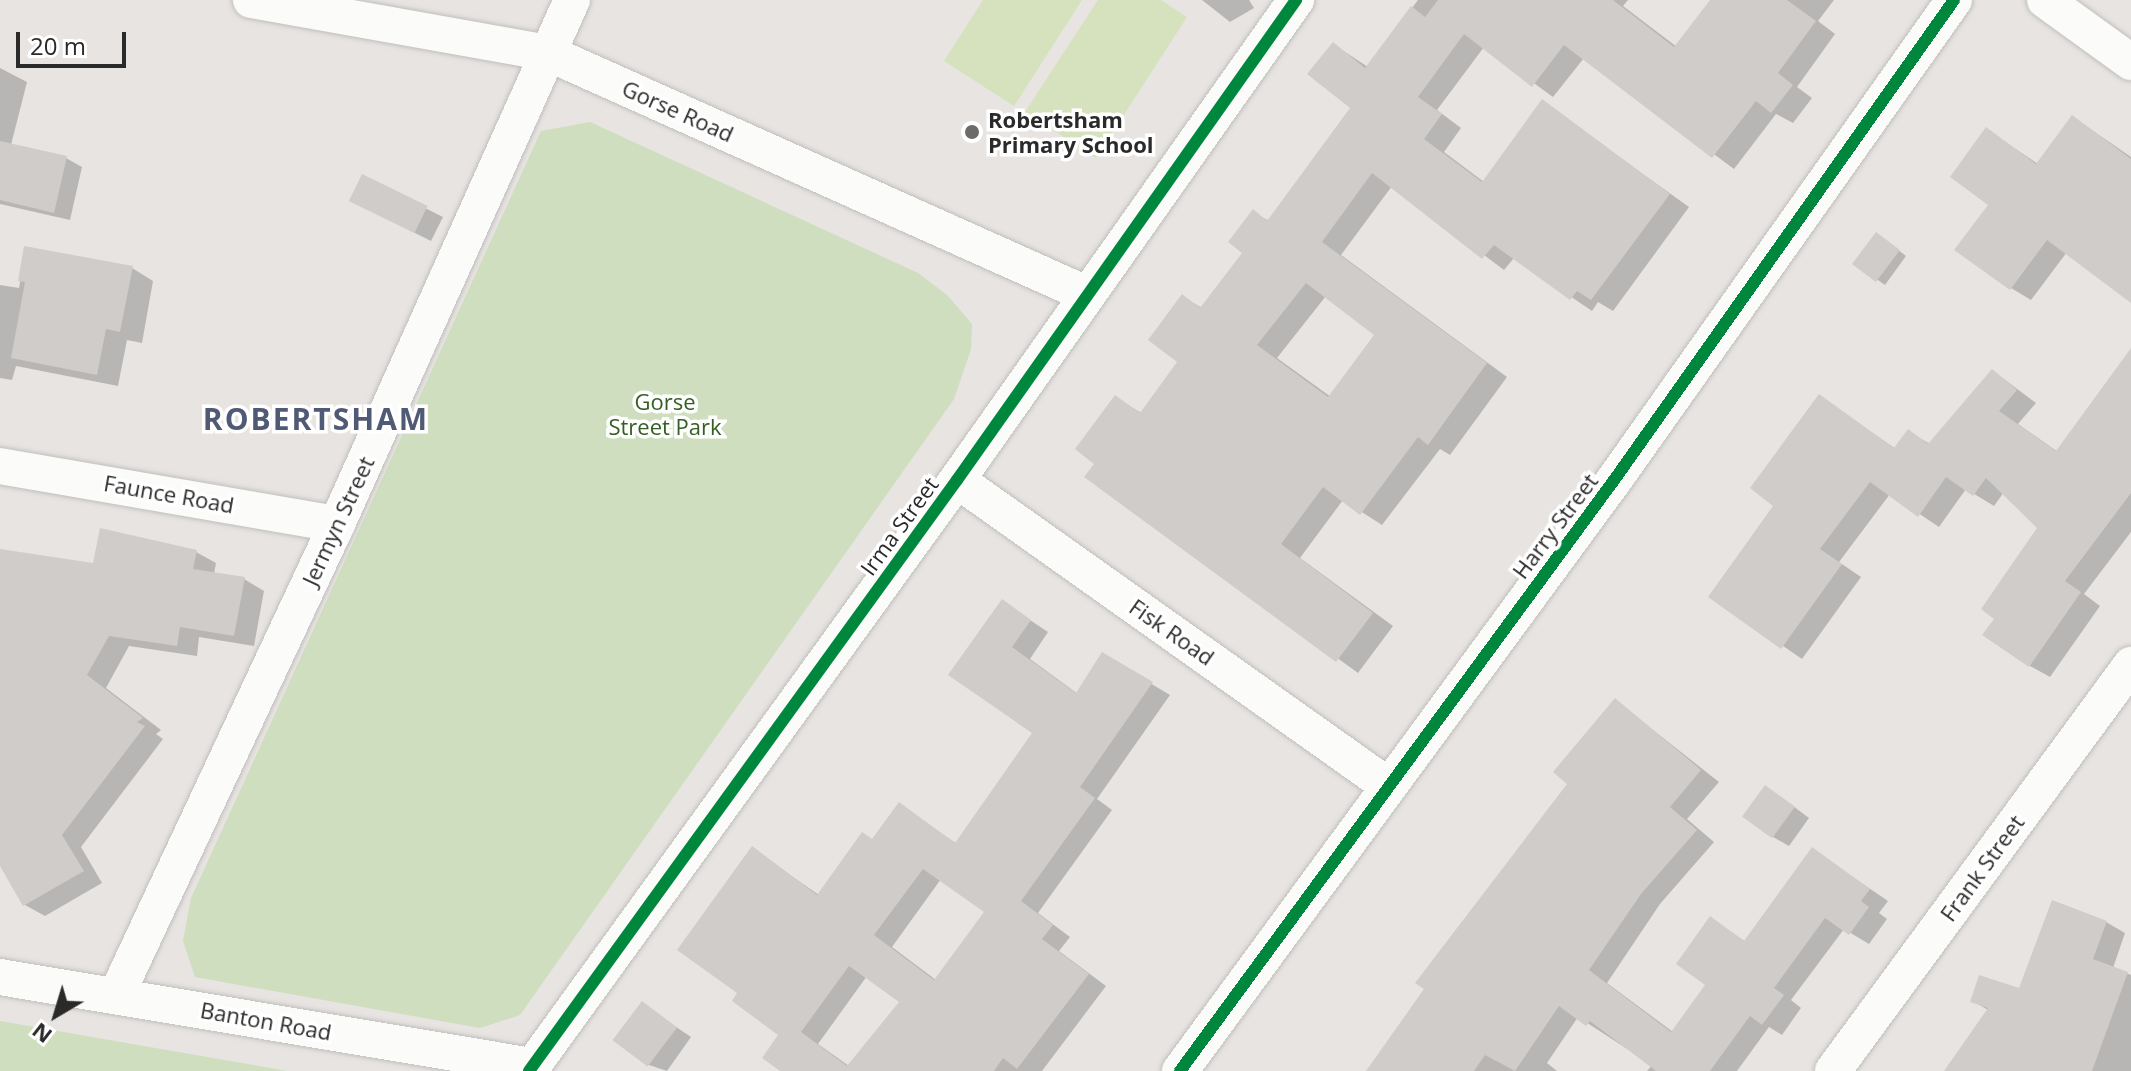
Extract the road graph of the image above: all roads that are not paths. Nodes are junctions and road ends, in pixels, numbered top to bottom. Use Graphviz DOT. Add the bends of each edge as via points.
graph roads {
  1 [pos="251,0"];
  2 [pos="572,0"];
  3 [pos="1296,0"];
  4 [pos="1954,0"];
  5 [pos="2045,0"];
  6 [pos="548,53"];
  7 [pos="2131,62"];
  8 [pos="1084,293"];
  9 [pos="0,466"];
  10 [pos="957,480"];
  11 [pos="337,524"];
  12 [pos="2126,682"];
  13 [pos="1387,785"];
  14 [pos="0,977"];
  15 [pos="116,996"];
  16 [pos="530,1069"];
  17 [pos="1180,1071"];
  18 [pos="1833,1071"];
  1 -- 6 [label="street, Gorse Road"];
  2 -- 6 [label="street, Jermyn Street"];
  3 -- 8 [label="street, Irma Street"];
  4 -- 13 [label="street, Harry Street" via="1617,476"];
  5 -- 7 [label="street"];
  6 -- 8 [label="street, Gorse Road"];
  6 -- 11 [label="street, Jermyn Street"];
  8 -- 10 [label="street, Irma Street"];
  9 -- 11 [label="street, Faunce Road"];
  10 -- 13 [label="street, Fisk Road"];
  10 -- 16 [label="street, Irma Street"];
  11 -- 15 [label="street, Jermyn Street"];
  12 -- 18 [label="street, Frank Street"];
  13 -- 17 [label="street, Harry Street"];
  14 -- 15 [label="street, Banton Road"];
  15 -- 16 [label="street, Banton Road"];
}
